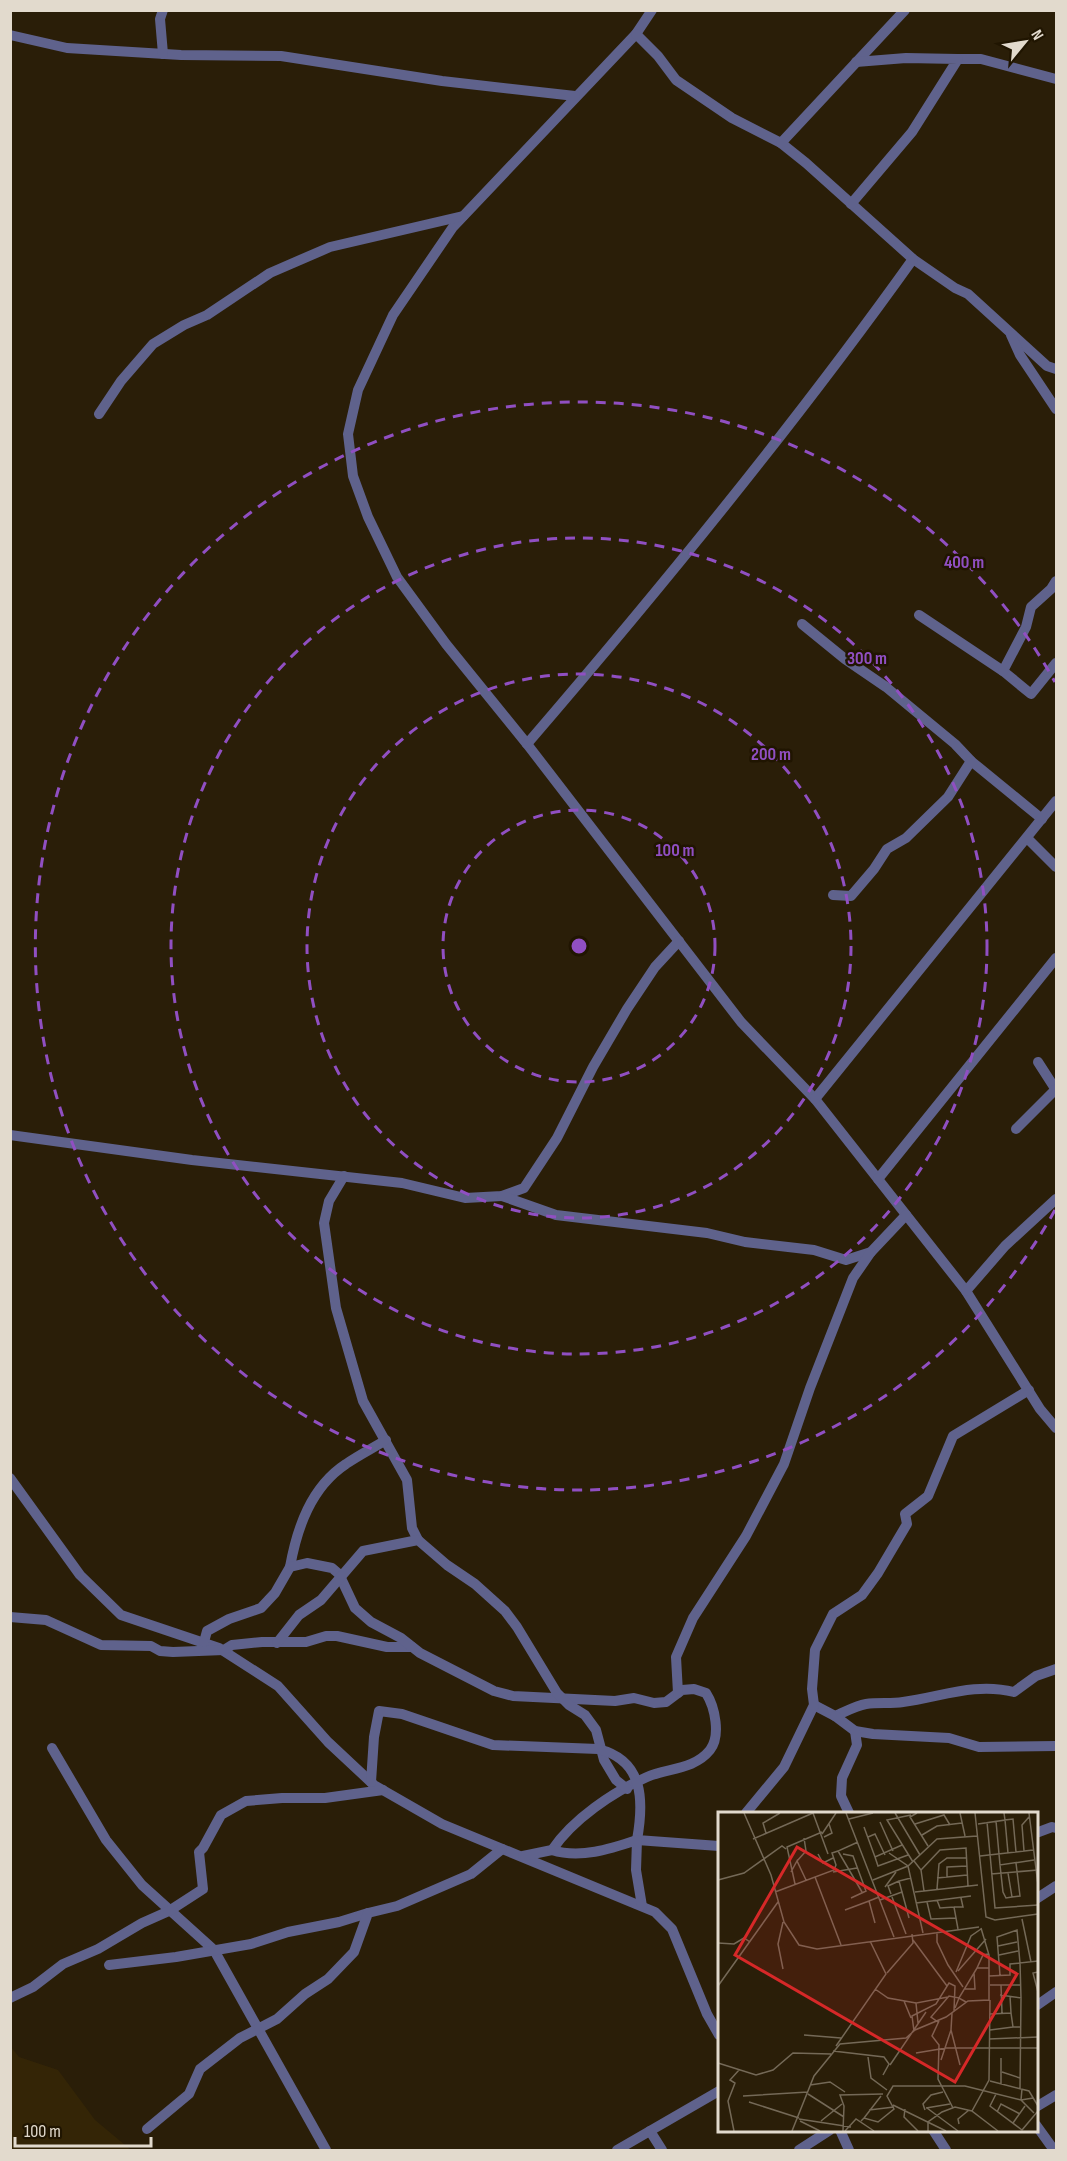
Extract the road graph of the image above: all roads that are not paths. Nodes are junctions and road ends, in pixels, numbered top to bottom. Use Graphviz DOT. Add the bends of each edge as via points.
graph roads {
  1 [pos="163,10"];
  2 [pos="652,10"];
  3 [pos="905,10"];
  4 [pos="636,34"];
  5 [pos="10,35"];
  6 [pos="163,54"];
  7 [pos="958,59"];
  8 [pos="856,62"];
  9 [pos="1056,79"];
  10 [pos="575,96"];
  11 [pos="781,143"];
  12 [pos="851,204"];
  13 [pos="464,216"];
  14 [pos="913,259"];
  15 [pos="1008,329"];
  16 [pos="1056,369"];
  17 [pos="1056,409"];
  18 [pos="99,414"];
  19 [pos="1056,580"];
  20 [pos="919,615"];
  21 [pos="802,624"];
  22 [pos="1003,671"];
  23 [pos="1054,671"];
  24 [pos="527,744"];
  25 [pos="971,761"];
  26 [pos="1056,801"];
  27 [pos="1042,819"];
  28 [pos="1027,838"];
  29 [pos="1056,867"];
  30 [pos="833,895"];
  31 [pos="679,941"];
  32 [pos="1056,958"];
  33 [pos="1038,1062"];
  34 [pos="1056,1090"];
  35 [pos="815,1099"];
  36 [pos="1016,1129"];
  37 [pos="10,1135"];
  38 [pos="344,1176"];
  39 [pos="878,1179"];
  40 [pos="501,1196"];
  41 [pos="1056,1199"];
  42 [pos="906,1215"];
  43 [pos="871,1252"];
  44 [pos="966,1291"];
  45 [pos="1029,1390"];
  46 [pos="1056,1428"];
  47 [pos="386,1440"];
  48 [pos="10,1478"];
  49 [pos="14,1486"];
  50 [pos="418,1540"];
  51 [pos="290,1567"];
  52 [pos="340,1577"];
  53 [pos="10,1617"];
  54 [pos="204,1642"];
  55 [pos="277,1643"];
  56 [pos="412,1647"];
  57 [pos="224,1650"];
  58 [pos="1056,1669"];
  59 [pos="678,1693"];
  60 [pos="563,1699"];
  61 [pos="814,1705"];
  62 [pos="835,1716"];
  63 [pos="855,1731"];
  64 [pos="1056,1746"];
  65 [pos="52,1748"];
  66 [pos="600,1749"];
  67 [pos="372,1782"];
  68 [pos="638,1782"];
  69 [pos="627,1789"];
  70 [pos="383,1790"];
  71 [pos="747,1812"];
  72 [pos="849,1812"];
  73 [pos="1056,1828"];
  74 [pos="1037,1832"];
  75 [pos="637,1840"];
  76 [pos="718,1846"];
  77 [pos="502,1849"];
  78 [pos="552,1850"];
  79 [pos="520,1856"];
  80 [pos="1056,1886"];
  81 [pos="1037,1898"];
  82 [pos="642,1906"];
  83 [pos="169,1911"];
  84 [pos="368,1912"];
  85 [pos="214,1950"];
  86 [pos="109,1965"];
  87 [pos="1056,1992"];
  88 [pos="10,1998"];
  89 [pos="1037,2005"];
  90 [pos="257,2030"];
  91 [pos="718,2033"];
  92 [pos="718,2092"];
  93 [pos="1056,2095"];
  94 [pos="1037,2106"];
  95 [pos="1037,2128"];
  96 [pos="147,2129"];
  97 [pos="829,2131"];
  98 [pos="840,2131"];
  99 [pos="934,2131"];
  100 [pos="650,2132"];
  101 [pos="326,2151"];
  102 [pos="617,2151"];
  103 [pos="662,2151"];
  104 [pos="799,2151"];
  105 [pos="849,2151"];
  106 [pos="946,2151"];
  107 [pos="1054,2151"];
  1 -- 6 [label="street"];
  2 -- 4 [label="street"];
  3 -- 8 [label="street"];
  4 -- 10 [label="street"];
  4 -- 11 [label="street" via="676,80 732,118"];
  5 -- 6 [label="street" via="67,48"];
  6 -- 10 [label="street" via="281,56 442,81"];
  7 -- 8 [label="street"];
  7 -- 9 [label="street" via="981,59"];
  7 -- 12 [label="street" via="912,132"];
  8 -- 11 [label="street"];
  10 -- 13 [label="street"];
  11 -- 12 [label="street"];
  12 -- 14 [label="street"];
  13 -- 18 [label="street" via="330,247 270,273 207,315 153,344"];
  13 -- 24 [label="street" via="393,315 358,390 348,434 353,476 397,577"];
  14 -- 15 [label="street" via="968,294"];
  14 -- 24 [label="street" via="740,488"];
  15 -- 16 [label="street" via="1047,366"];
  15 -- 17 [label="street" via="1020,355"];
  19 -- 22 [label="street" via="1031,607 1026,627"];
  20 -- 22 [label="street"];
  21 -- 25 [label="street" via="886,687"];
  22 -- 23 [label="street" via="1031,694"];
  24 -- 31 [label="street"];
  25 -- 27 [label="street"];
  25 -- 30 [label="street" via="948,796 906,838 886,849 851,896"];
  26 -- 27 [label="street"];
  27 -- 28 [label="street"];
  28 -- 29 [label="street"];
  28 -- 35 [label="street"];
  31 -- 35 [label="street" via="741,1022"];
  31 -- 40 [label="street" via="655,967 627,1009 557,1138 524,1188"];
  32 -- 39 [label="street"];
  33 -- 34 [label="street"];
  34 -- 36 [label="street"];
  35 -- 39 [label="street"];
  37 -- 38 [label="street"];
  38 -- 40 [label="street" via="402,1183 465,1198"];
  38 -- 47 [label="street" via="329,1201 324,1223 329,1265 336,1308 363,1401"];
  39 -- 42 [label="street"];
  40 -- 43 [label="street" via="556,1215 707,1233 814,1250 846,1260"];
  41 -- 44 [label="street" via="1005,1246"];
  42 -- 43 [label="street"];
  42 -- 44 [label="street"];
  43 -- 59 [label="street" via="853,1278 784,1464 746,1536 693,1618 676,1657"];
  44 -- 45 [label="street"];
  45 -- 46 [label="street"];
  45 -- 61 [label="street" via="953,1436 928,1496 905,1514 907,1524 878,1573 862,1595 833,1614 815,1650"];
  47 -- 50 [label="street" via="407,1480 412,1527"];
  47 -- 51 [label="street" via="344,1465 323,1485 305,1512"];
  48 -- 49 [label="street"];
  49 -- 54 [label="street" via="80,1575 121,1615"];
  50 -- 52 [label="street" via="363,1551"];
  50 -- 60 [label="street" via="505,1611 556,1694"];
  51 -- 52 [label="street" via="320,1565 332,1568"];
  51 -- 54 [label="street" via="261,1608 229,1618 207,1632"];
  52 -- 55 [label="street"];
  52 -- 56 [label="street" via="355,1608"];
  53 -- 57 [label="street" via="46,1620 101,1645 151,1646 173,1652"];
  54 -- 57 [label="street"];
  55 -- 56 [label="street" via="337,1636 387,1647"];
  55 -- 57 [label="street" via="232,1645"];
  56 -- 60 [label="street" via="494,1691"];
  57 -- 67 [label="street" via="278,1686 328,1742"];
  58 -- 62 [label="street" via="1036,1676 1014,1692 958,1690 904,1702 866,1704"];
  59 -- 60 [label="street" via="660,1703 634,1698"];
  59 -- 68 [label="street" via="694,1689 706,1693 714,1713 716,1736 710,1750 693,1763"];
  60 -- 66 [label="street" via="585,1715 596,1730"];
  61 -- 62 [label="street"];
  61 -- 71 [label="street" via="784,1767"];
  62 -- 63 [label="street"];
  63 -- 64 [label="street" via="949,1738 979,1747"];
  63 -- 72 [label="street" via="857,1745 842,1778 841,1796"];
  65 -- 83 [label="street" via="106,1840"];
  66 -- 67 [label="street" via="493,1745 402,1714 379,1711"];
  66 -- 68 [label="street" via="612,1752"];
  66 -- 69 [label="street" via="616,1780"];
  67 -- 70 [label="street"];
  68 -- 69 [label="street"];
  68 -- 75 [label="street"];
  69 -- 78 [label="street" via="585,1814"];
  70 -- 77 [label="street" via="442,1824"];
  70 -- 83 [label="street" via="325,1798 246,1801 221,1815 199,1852 203,1888"];
  73 -- 74 [label="street"];
  75 -- 76 [label="street"];
  75 -- 78 [label="street" via="579,1853"];
  75 -- 82 [label="street" via="636,1870"];
  77 -- 79 [label="street"];
  77 -- 84 [label="street" via="471,1874 397,1906"];
  78 -- 79 [label="street"];
  79 -- 82 [label="street"];
  80 -- 81 [label="street"];
  82 -- 91 [label="street" via="655,1912 672,1929"];
  83 -- 85 [label="street"];
  83 -- 88 [label="street" via="63,1964 33,1987"];
  84 -- 85 [label="street" via="251,1944"];
  84 -- 90 [label="street" via="354,1952 328,1979"];
  85 -- 86 [label="street"];
  85 -- 90 [label="street"];
  87 -- 89 [label="street"];
  90 -- 96 [label="street" via="200,2068 189,2094"];
  90 -- 101 [label="street"];
  92 -- 100 [label="street"];
  93 -- 94 [label="street"];
  95 -- 107 [label="street"];
  97 -- 104 [label="street"];
  98 -- 105 [label="street"];
  99 -- 106 [label="street"];
  100 -- 102 [label="street"];
  100 -- 103 [label="street"];
}
